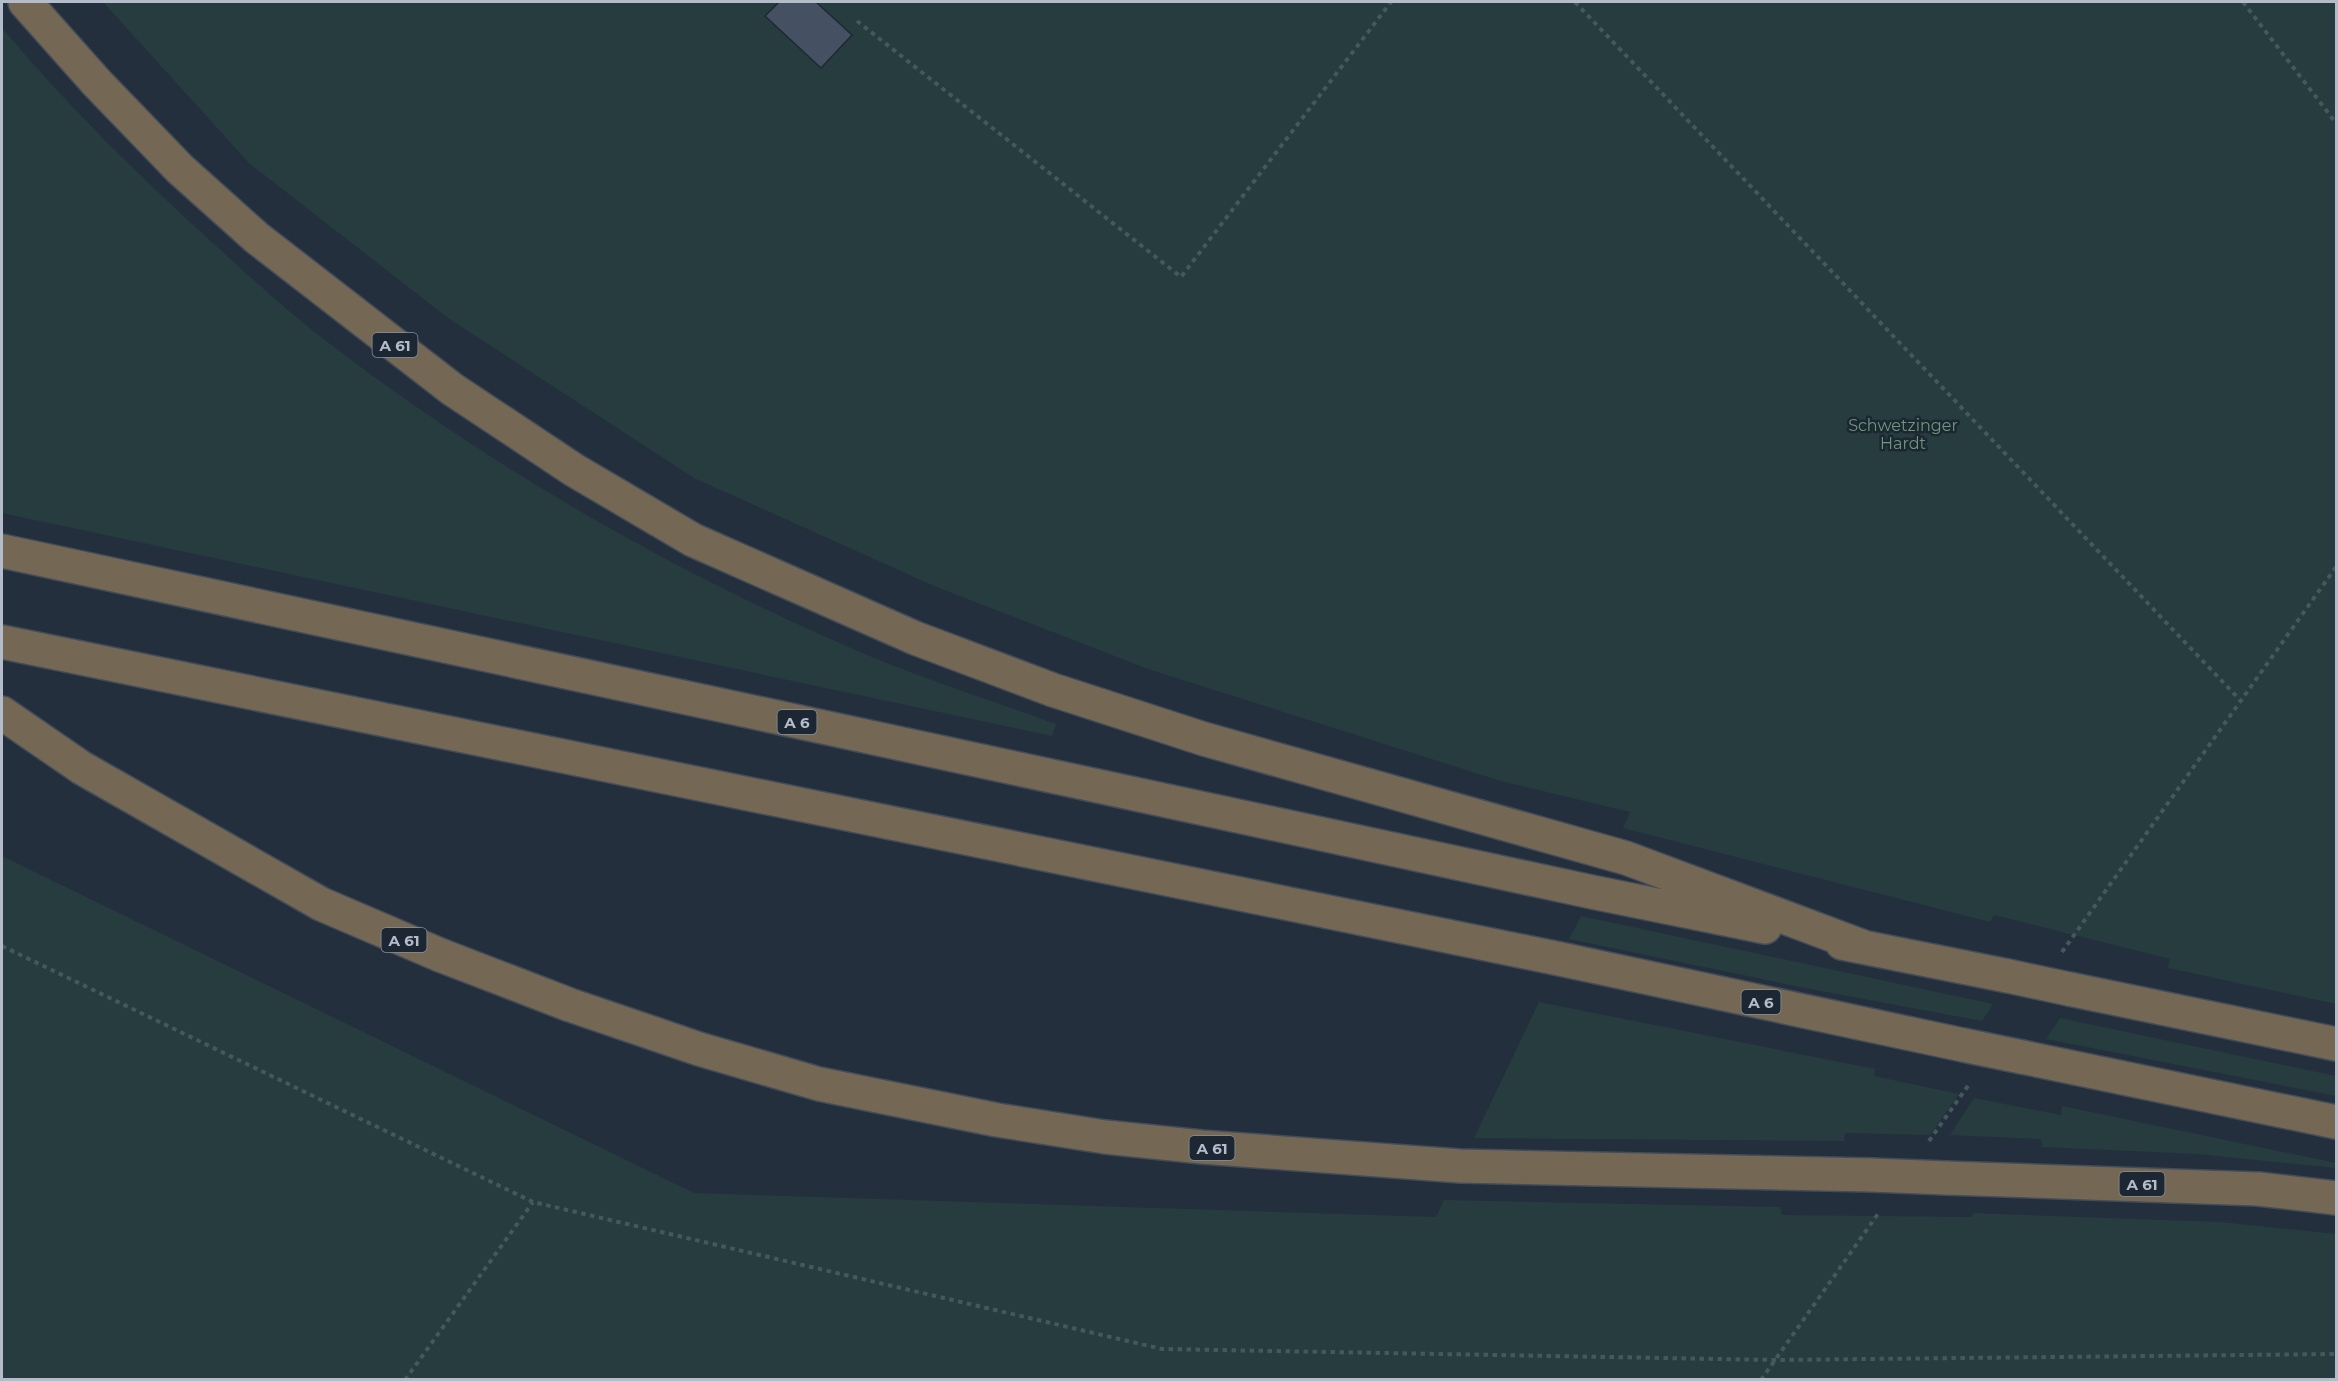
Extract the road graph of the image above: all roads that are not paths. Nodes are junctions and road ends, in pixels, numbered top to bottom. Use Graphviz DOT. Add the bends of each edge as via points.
graph roads {
  1 [pos="25,2"];
  2 [pos="2,551"];
  3 [pos="2,642"];
  4 [pos="2,713"];
  5 [pos="1864,947"];
  6 [pos="2337,1044"];
  7 [pos="2337,1122"];
  8 [pos="2337,1198"];
  1 -- 5 [label="highway, A 61" via="180,169 257,238 452,389 574,470 693,540 915,638 1053,690 1204,739 1626,858"];
  2 -- 5 [label="highway, A 6"];
  3 -- 7 [label="highway, A 6, bridge" via="1560,959"];
  4 -- 8 [label="highway, A 61, bridge" via="82,768 321,904 570,1005 819,1084 997,1120 1202,1147 1460,1166 2246,1188"];
  5 -- 6 [label="highway, A 6, bridge"];
}
